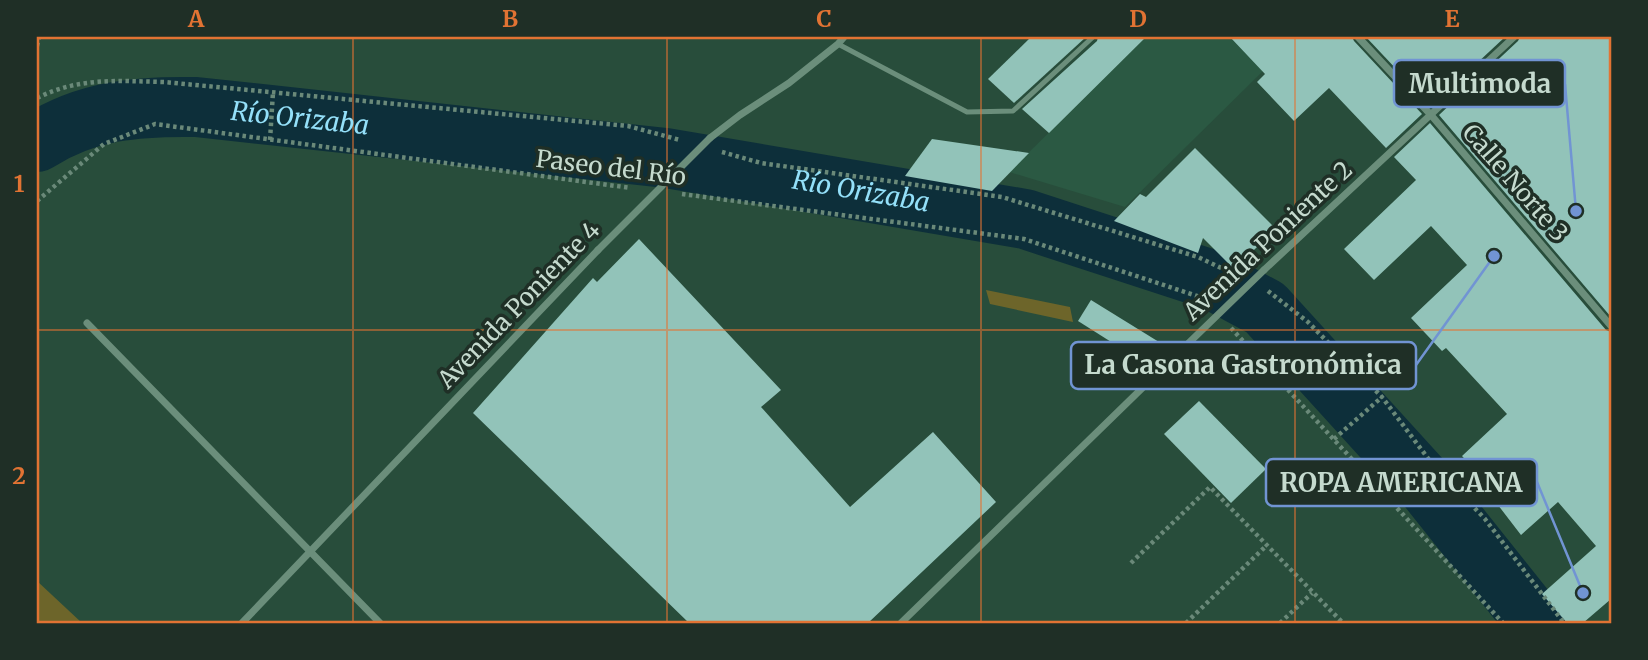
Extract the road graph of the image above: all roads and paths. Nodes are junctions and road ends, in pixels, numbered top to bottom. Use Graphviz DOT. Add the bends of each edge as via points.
graph roads {
  1 [pos="39,37"];
  2 [pos="844,37"];
  3 [pos="1093,37"];
  4 [pos="1358,37"];
  5 [pos="1514,37"];
  6 [pos="838,44"];
  7 [pos="37,46"];
  8 [pos="273,92"];
  9 [pos="1431,115"];
  10 [pos="270,140"];
  11 [pos="635,188"];
  12 [pos="675,194"];
  13 [pos="37,201"];
  14 [pos="1206,304"];
  15 [pos="1223,321"];
  16 [pos="86,323"];
  17 [pos="1611,326"];
  18 [pos="1341,354"];
  19 [pos="1382,397"];
  20 [pos="1334,439"];
  21 [pos="1266,546"];
  22 [pos="310,553"];
  23 [pos="1131,563"];
  24 [pos="1312,593"];
  25 [pos="242,623"];
  26 [pos="380,623"];
  27 [pos="901,623"];
  28 [pos="1186,623"];
  29 [pos="1280,623"];
  30 [pos="1343,623"];
  31 [pos="1503,623"];
  32 [pos="1564,623"];
  1 -- 7 [label="path"];
  2 -- 6 [label="street, Avenida Poniente 4"];
  3 -- 6 [label="lane" via="1013,111 967,112"];
  4 -- 9 [label="street, Calle Norte 3"];
  5 -- 9 [label="street, Avenida Poniente 2"];
  6 -- 22 [label="street, Avenida Poniente 4, bridge" via="710,138"];
  8 -- 10 [label="path"];
  9 -- 17 [label="street, Calle Norte 3"];
  9 -- 27 [label="street, Avenida Poniente 2, bridge" via="1264,270"];
  10 -- 11 [label="path, Paseo del Río"];
  10 -- 13 [label="path, Paseo del Río" via="155,124 104,144"];
  12 -- 14 [label="path, Paseo del Río" via="1024,239 1197,296"];
  15 -- 20 [label="path"];
  16 -- 22 [label="street"];
  18 -- 19 [label="path"];
  19 -- 20 [label="path"];
  19 -- 32 [label="path" via="1430,461 1485,519"];
  20 -- 31 [label="path"];
  21 -- 23 [label="path" via="1210,487"];
  21 -- 24 [label="path"];
  21 -- 28 [label="path"];
  22 -- 25 [label="street, Avenida Poniente 4"];
  22 -- 26 [label="street"];
  24 -- 29 [label="path"];
  24 -- 30 [label="path"];
}
